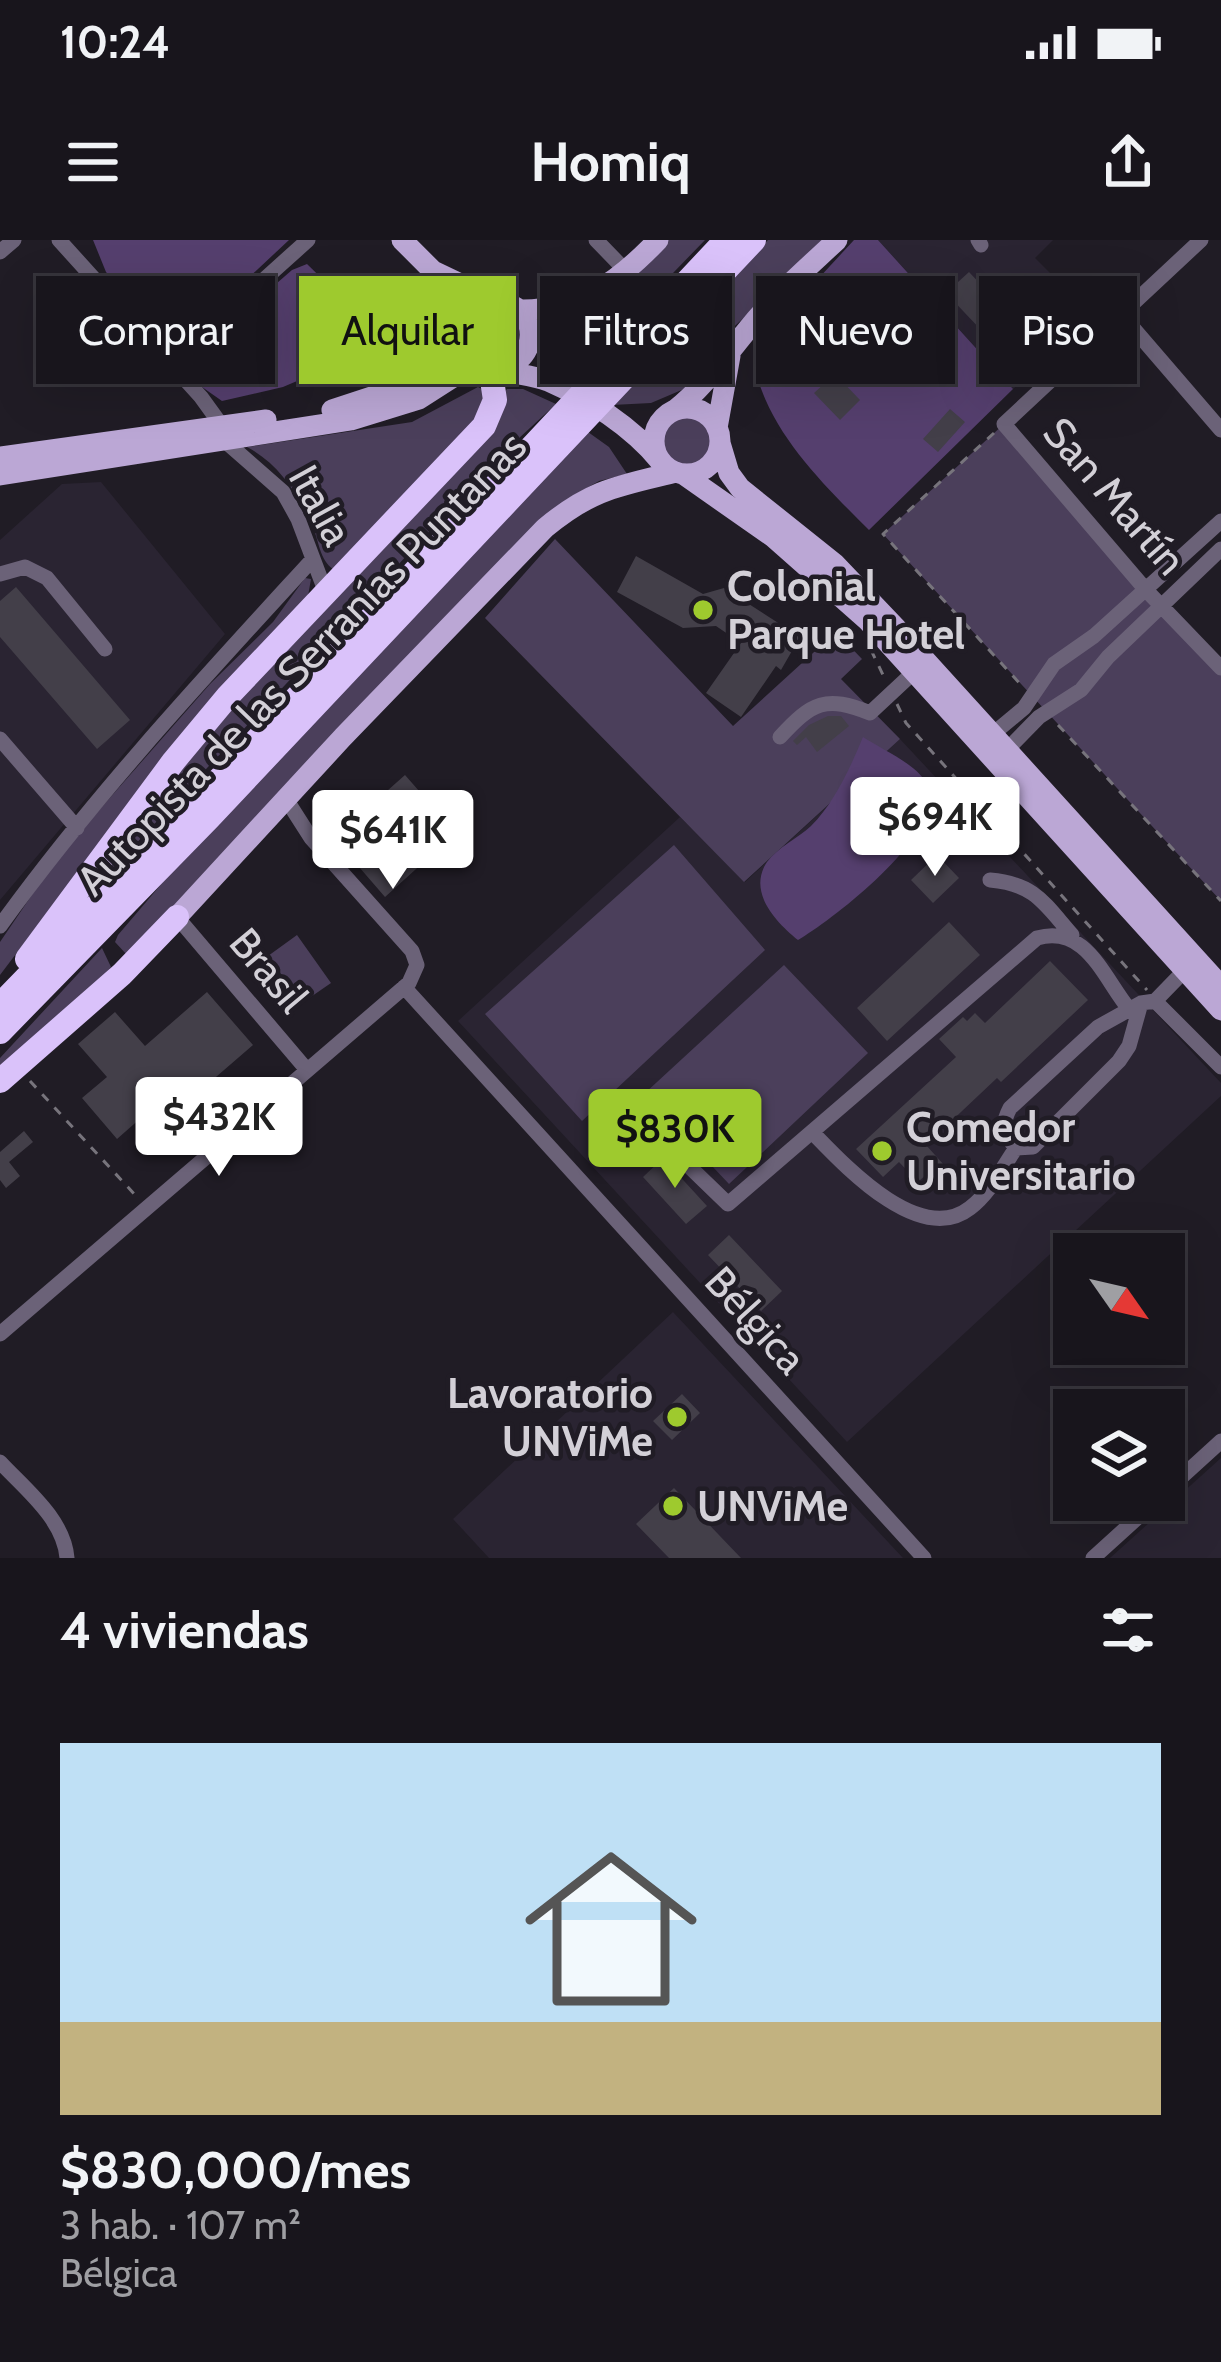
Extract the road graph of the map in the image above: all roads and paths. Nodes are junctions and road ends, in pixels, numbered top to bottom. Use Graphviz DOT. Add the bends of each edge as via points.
graph roads {
  1 [pos="14,240"];
  2 [pos="59,240"];
  3 [pos="308,240"];
  4 [pos="402,240"];
  5 [pos="596,240"];
  6 [pos="658,240"];
  7 [pos="726,240"];
  8 [pos="754,240"];
  9 [pos="837,240"];
  10 [pos="1201,240"];
  11 [pos="0,253"];
  12 [pos="430,269"];
  13 [pos="627,272"];
  14 [pos="91,276"];
  15 [pos="268,276"];
  16 [pos="434,276"];
  17 [pos="445,276"];
  18 [pos="1137,299"];
  19 [pos="516,306"];
  20 [pos="516,312"];
  21 [pos="1137,333"];
  22 [pos="531,338"];
  23 [pos="732,353"];
  24 [pos="516,359"];
  25 [pos="540,362"];
  26 [pos="186,384"];
  27 [pos="402,384"];
  28 [pos="442,384"];
  29 [pos="494,384"];
  30 [pos="552,384"];
  31 [pos="701,384"];
  32 [pos="726,384"];
  33 [pos="1047,384"];
  34 [pos="600,391"];
  35 [pos="672,412"];
  36 [pos="571,422"];
  37 [pos="623,423"];
  38 [pos="1004,424"];
  39 [pos="1221,430"];
  40 [pos="224,434"];
  41 [pos="718,436"];
  42 [pos="2,466"];
  43 [pos="673,469"];
  44 [pos="1221,521"];
  45 [pos="884,534"];
  46 [pos="1221,549"];
  47 [pos="312,560"];
  48 [pos="0,574"];
  49 [pos="1146,590"];
  50 [pos="326,593"];
  51 [pos="1161,605"];
  52 [pos="866,641"];
  53 [pos="105,649"];
  54 [pos="1221,668"];
  55 [pos="914,672"];
  56 [pos="886,680"];
  57 [pos="895,700"];
  58 [pos="780,737"];
  59 [pos="0,739"];
  60 [pos="994,748"];
  61 [pos="286,799"];
  62 [pos="77,828"];
  63 [pos="990,880"];
  64 [pos="177,917"];
  65 [pos="0,926"];
  66 [pos="1078,942"];
  67 [pos="1190,965"];
  68 [pos="1220,984"];
  69 [pos="404,987"];
  70 [pos="0,993"];
  71 [pos="1142,1004"];
  72 [pos="0,1005"];
  73 [pos="1221,1010"];
  74 [pos="0,1032"];
  75 [pos="1221,1067"];
  76 [pos="307,1070"];
  77 [pos="9,1074"];
  78 [pos="813,1132"];
  79 [pos="666,1144"];
  80 [pos="1016,1148"];
  81 [pos="147,1208"];
  82 [pos="0,1334"];
  83 [pos="1221,1441"];
  84 [pos="0,1462"];
  85 [pos="1185,1474"];
  86 [pos="1134,1521"];
  87 [pos="66,1551"];
  88 [pos="924,1558"];
  89 [pos="1093,1558"];
  1 -- 11 [label="street"];
  2 -- 14 [label="street, Italia"];
  3 -- 15 [label="street"];
  4 -- 12 [label="main road"];
  5 -- 13 [label="street"];
  6 -- 13 [label="main road"];
  7 -- 34 [label="highway, Autopista de las Serranías Puntanas"];
  8 -- 34 [label="highway, Autopista de las Serranías Puntanas"];
  9 -- 23 [label="main road"];
  10 -- 18 [label="street"];
  12 -- 16 [label="main road"];
  12 -- 17 [label="main road"];
  13 -- 19 [label="main road" via="559,308"];
  20 -- 22 [label="main road"];
  21 -- 39 [label="street"];
  22 -- 24 [label="main road"];
  22 -- 25 [label="main road"];
  26 -- 40 [label="street, Italia"];
  27 -- 40 [label="main road" via="374,399"];
  28 -- 40 [label="main road" via="385,412"];
  29 -- 50 [label="highway" via="484,426"];
  30 -- 37 [label="main road"];
  31 -- 35 [label="main road"];
  32 -- 41 [label="main road"];
  33 -- 38 [label="street"];
  34 -- 36 [label="highway, Autopista de las Serranías Puntanas"];
  35 -- 37 [label="main road"];
  35 -- 41 [label="main road" via="704,413"];
  35 -- 43 [label="main road" via="654,435"];
  36 -- 72 [label="highway, Autopista de las Serranías Puntanas"];
  36 -- 74 [label="highway, Autopista de las Serranías Puntanas"];
  37 -- 43 [label="main road"];
  38 -- 45 [label="path"];
  38 -- 49 [label="street, San Martín"];
  40 -- 42 [label="main road"];
  40 -- 47 [label="street, Italia" via="283,492"];
  41 -- 43 [label="main road" via="711,463 694,473"];
  41 -- 60 [label="main road" via="740,488 835,564"];
  43 -- 55 [label="main road" via="832,586"];
  43 -- 61 [label="main road" via="603,489 545,528"];
  44 -- 49 [label="street"];
  46 -- 51 [label="street"];
  47 -- 50 [label="street, Italia"];
  47 -- 62 [label="street"];
  48 -- 53 [label="street" via="26,567 47,578"];
  49 -- 51 [label="street, San Martín"];
  49 -- 60 [label="street" via="1054,664"];
  50 -- 70 [label="highway" via="173,762"];
  51 -- 54 [label="street, San Martín"];
  51 -- 60 [label="street" via="1081,690"];
  52 -- 56 [label="path"];
  55 -- 58 [label="street" via="870,713 830,701"];
  55 -- 60 [label="main road"];
  57 -- 71 [label="path" via="906,724"];
  59 -- 62 [label="street"];
  60 -- 67 [label="main road"];
  61 -- 64 [label="main road"];
  61 -- 69 [label="street" via="412,951 417,965"];
  62 -- 65 [label="street"];
  63 -- 66 [label="street" via="1029,889"];
  64 -- 76 [label="street, Brasil"];
  64 -- 77 [label="highway"];
  66 -- 71 [label="street"];
  66 -- 78 [label="street" via="1055,933 1037,938"];
  67 -- 68 [label="main road"];
  67 -- 71 [label="street"];
  67 -- 73 [label="main road"];
  69 -- 76 [label="street"];
  69 -- 88 [label="street, Bélgica"];
  71 -- 75 [label="street"];
  71 -- 80 [label="street" via="1119,1060 1033,1147"];
  71 -- 80 [label="street" via="1098,1027 1010,1108 1004,1135"];
  76 -- 81 [label="street"];
  77 -- 81 [label="path"];
  78 -- 79 [label="street" via="728,1204"];
  78 -- 80 [label="street" via="895,1205 926,1217 968,1210"];
  81 -- 82 [label="street"];
  83 -- 85 [label="street"];
  84 -- 87 [label="street" via="54,1521"];
  86 -- 89 [label="street"];
}
